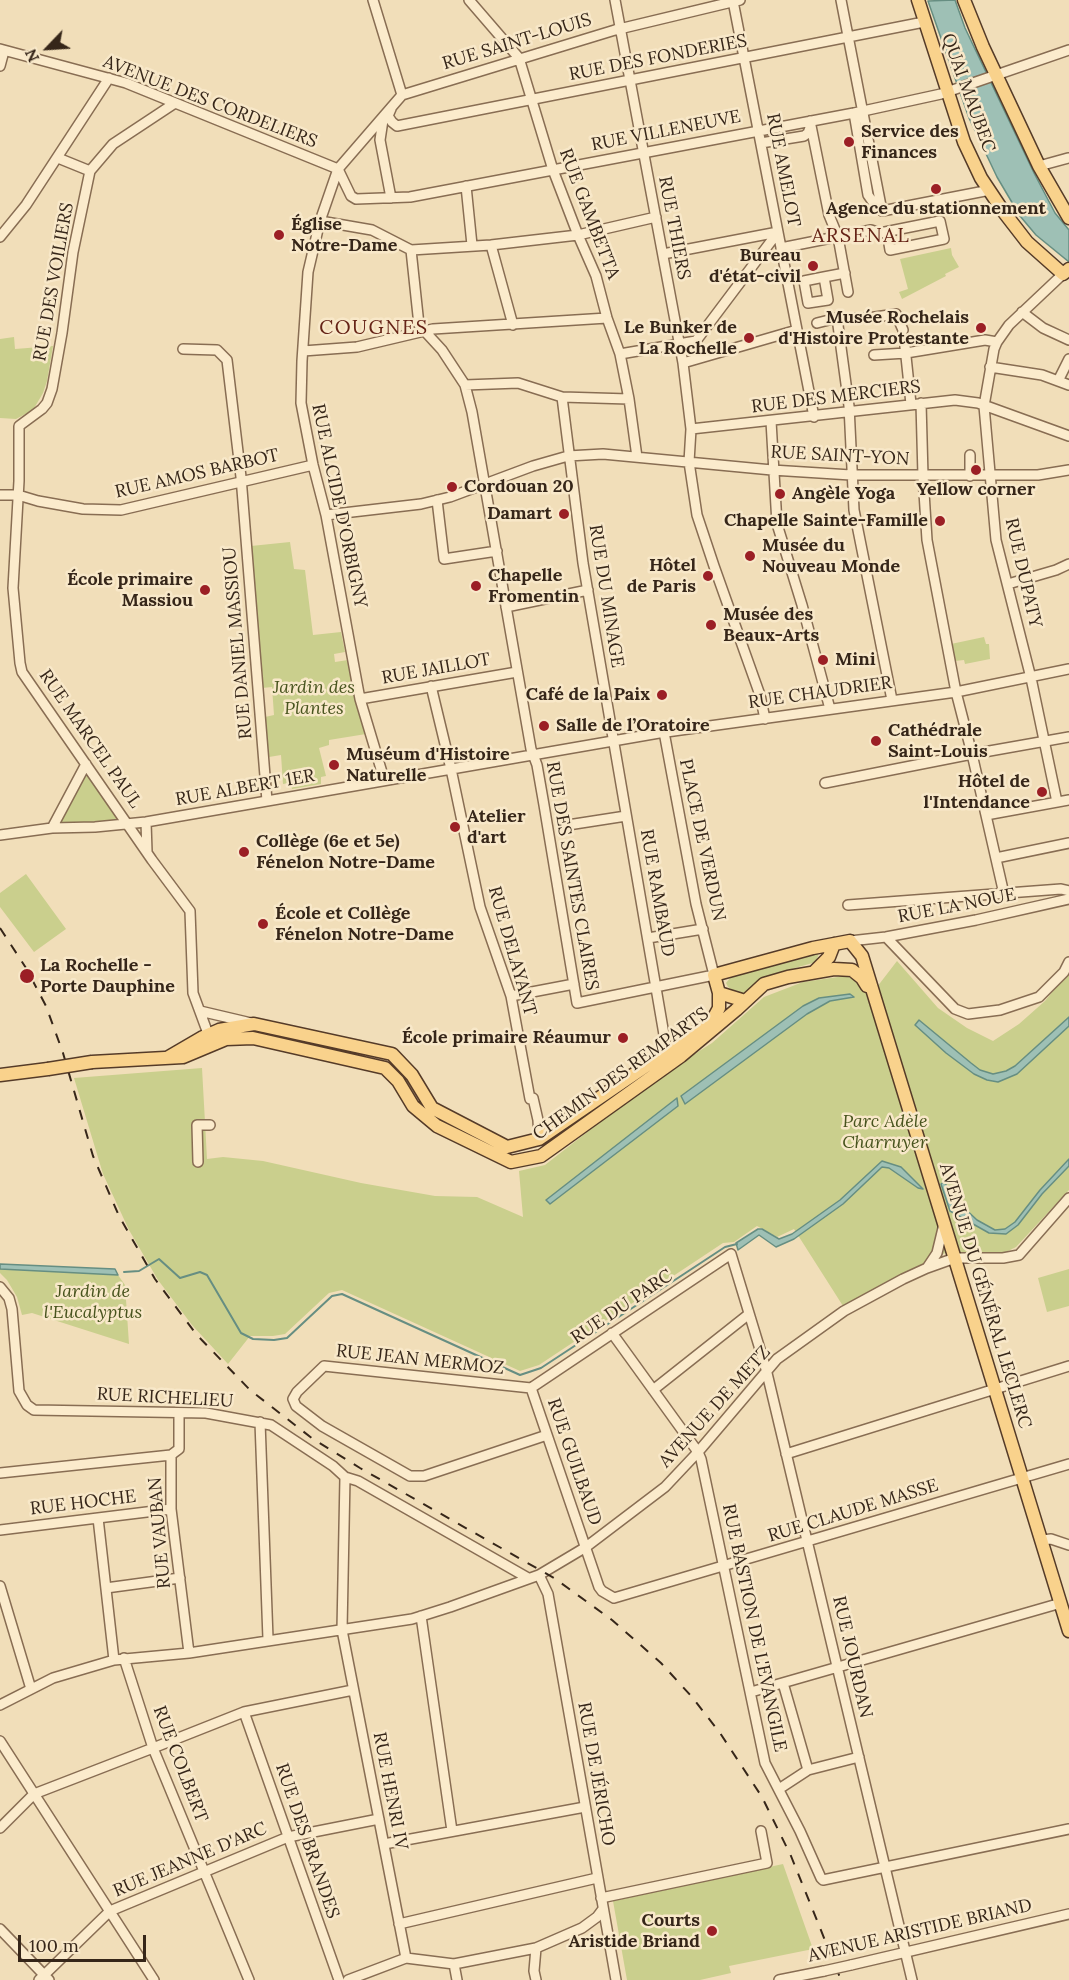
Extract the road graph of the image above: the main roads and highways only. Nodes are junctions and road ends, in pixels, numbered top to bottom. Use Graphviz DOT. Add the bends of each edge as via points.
graph roads {
  1 [pos="918,0"];
  2 [pos="964,0"];
  3 [pos="1069,218"];
  4 [pos="1066,271"];
  5 [pos="834,944"];
  6 [pos="815,971"];
  7 [pos="719,993"];
  8 [pos="745,1001"];
  9 [pos="876,1004"];
  10 [pos="210,1040"];
  11 [pos="0,1075"];
  12 [pos="1069,1631"];
  1 -- 4 [label="main road, QUAI MAUBEC" via="952,91 968,151 981,178 1027,242"];
  2 -- 3 [label="main road" via="993,76"];
  5 -- 6 [label="main road" via="829,957"];
  5 -- 7 [label="main road, CHEMIN DES REMPARTS" via="714,975"];
  5 -- 9 [label="main road, AVENUE DU GÉNÉRAL LECLERC" via="850,941 862,956"];
  6 -- 8 [label="main road, CHEMIN DES REMPARTS" via="764,984"];
  6 -- 9 [label="main road, CHEMIN DES REMPARTS" via="857,972"];
  7 -- 8 [label="main road"];
  7 -- 10 [label="main road, CHEMIN DES REMPARTS" via="719,1008 712,1021 539,1139 507,1147 432,1108 412,1075 392,1054 254,1024 219,1030"];
  8 -- 10 [label="main road, CHEMIN DES REMPARTS" via="681,1056 541,1156 511,1162 437,1126 413,1106 385,1068 253,1038"];
  9 -- 12 [label="main road, AVENUE DU GÉNÉRAL LECLERC"];
  10 -- 11 [label="main road, CHEMIN DES REMPARTS, bridge" via="183,1057 92,1062"];
}
